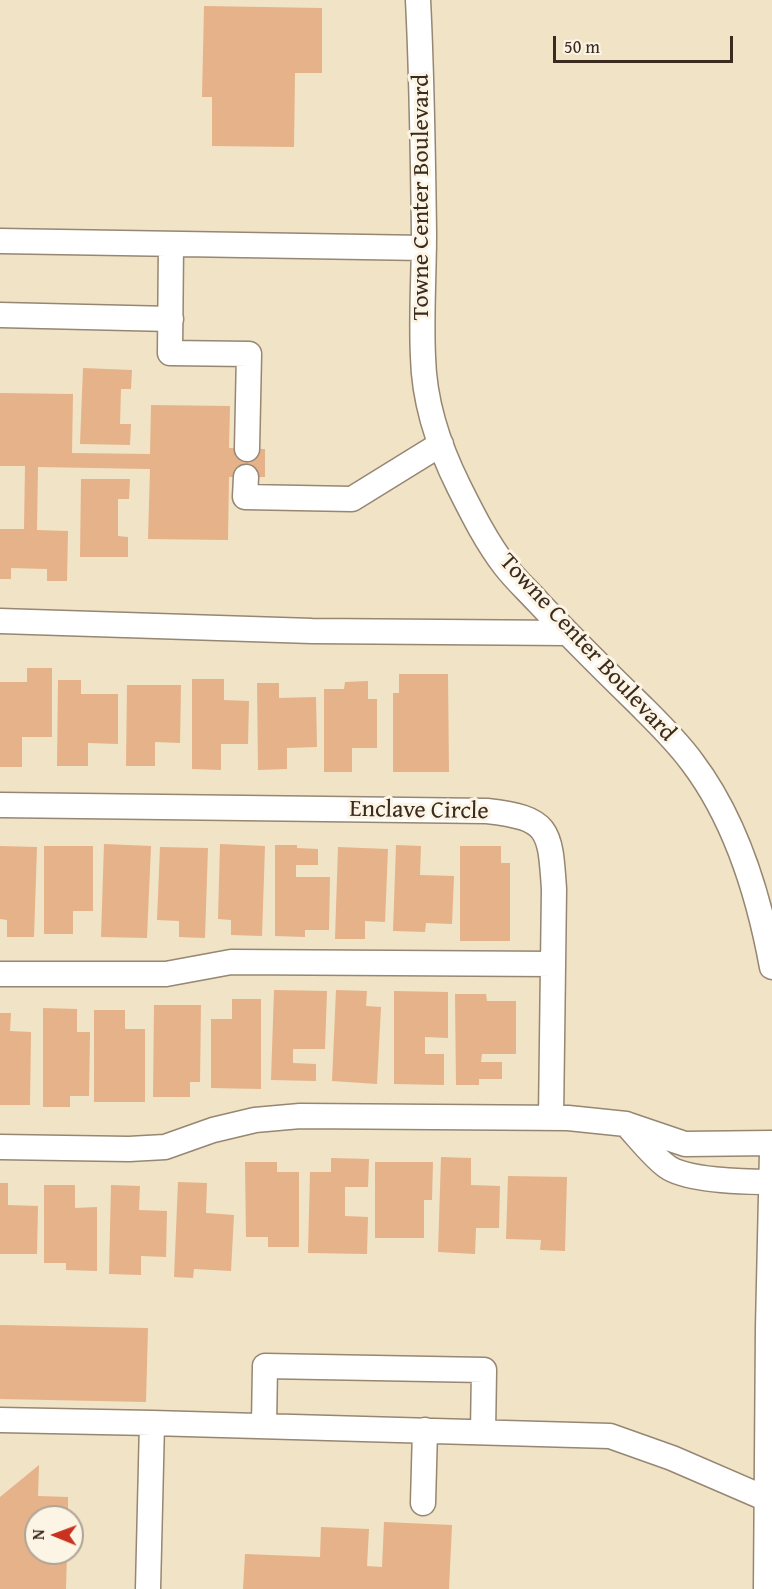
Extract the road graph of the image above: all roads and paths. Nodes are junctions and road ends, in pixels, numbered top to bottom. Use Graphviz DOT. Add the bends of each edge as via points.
graph roads {
  1 [pos="418,0"];
  2 [pos="0,241"];
  3 [pos="171,244"];
  4 [pos="424,248"];
  5 [pos="0,315"];
  6 [pos="171,319"];
  7 [pos="441,444"];
  8 [pos="247,448"];
  9 [pos="246,477"];
  10 [pos="0,621"];
  11 [pos="567,633"];
  12 [pos="0,805"];
  13 [pos="553,964"];
  14 [pos="772,967"];
  15 [pos="0,974"];
  16 [pos="551,1118"];
  17 [pos="626,1124"];
  18 [pos="678,1142"];
  19 [pos="772,1143"];
  20 [pos="0,1147"];
  21 [pos="772,1152"];
  22 [pos="667,1167"];
  23 [pos="771,1182"];
  24 [pos="0,1420"];
  25 [pos="152,1424"];
  26 [pos="264,1426"];
  27 [pos="425,1430"];
  28 [pos="492,1432"];
  29 [pos="767,1499"];
  30 [pos="423,1503"];
  31 [pos="148,1589"];
  32 [pos="766,1589"];
  1 -- 4 [label="street, Towne Center Boulevard"];
  2 -- 3 [label="street"];
  3 -- 4 [label="street"];
  3 -- 6 [label="street"];
  4 -- 7 [label="street, Towne Center Boulevard" via="426,393"];
  5 -- 6 [label="street"];
  6 -- 8 [label="street" via="170,353 249,354"];
  7 -- 9 [label="street" via="352,499 245,497"];
  7 -- 11 [label="street, Towne Center Boulevard" via="468,504 505,565"];
  10 -- 11 [label="street" via="312,631"];
  11 -- 14 [label="street, Towne Center Boulevard" via="671,737 710,789 745,868 764,924"];
  12 -- 13 [label="street, Enclave Circle" via="464,810 513,814 543,830 548,840 554,889"];
  13 -- 15 [label="street" via="231,963 166,974"];
  13 -- 16 [label="street, Enclave Circle"];
  16 -- 17 [label="street"];
  16 -- 20 [label="street" via="300,1116 213,1130 165,1147"];
  17 -- 18 [label="street"];
  17 -- 22 [label="street"];
  18 -- 19 [label="street"];
  18 -- 22 [label="street"];
  21 -- 23 [label="street"];
  22 -- 23 [label="street" via="686,1175"];
  23 -- 29 [label="street"];
  24 -- 25 [label="street"];
  25 -- 26 [label="street"];
  25 -- 31 [label="street"];
  26 -- 27 [label="street"];
  26 -- 28 [label="street" via="265,1366 484,1370"];
  27 -- 28 [label="street"];
  27 -- 30 [label="street"];
  28 -- 29 [label="street" via="610,1436"];
  29 -- 32 [label="street"];
}
